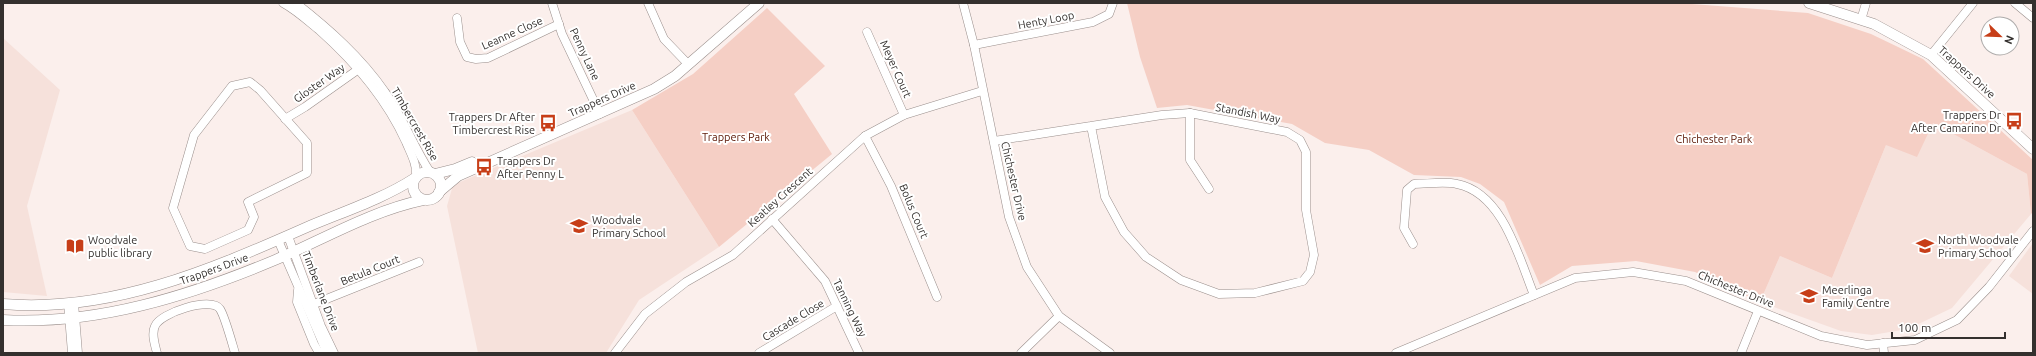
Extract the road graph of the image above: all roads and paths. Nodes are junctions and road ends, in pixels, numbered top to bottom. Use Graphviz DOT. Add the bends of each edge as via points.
graph roads {
  1 [pos="296,3"];
  2 [pos="552,3"];
  3 [pos="648,3"];
  4 [pos="751,3"];
  5 [pos="759,3"];
  6 [pos="962,3"];
  7 [pos="1113,3"];
  8 [pos="1809,3"];
  9 [pos="1866,3"];
  10 [pos="1973,3"];
  11 [pos="2015,3"];
  12 [pos="285,4"];
  13 [pos="456,18"];
  14 [pos="2033,18"];
  15 [pos="1860,20"];
  16 [pos="559,24"];
  17 [pos="867,32"];
  18 [pos="974,45"];
  19 [pos="1931,55"];
  20 [pos="686,62"];
  21 [pos="362,67"];
  22 [pos="982,91"];
  23 [pos="599,111"];
  24 [pos="1190,113"];
  25 [pos="904,115"];
  26 [pos="285,119"];
  27 [pos="1091,126"];
  28 [pos="865,136"];
  29 [pos="994,141"];
  30 [pos="2033,149"];
  31 [pos="433,173"];
  32 [pos="416,177"];
  33 [pos="1209,189"];
  34 [pos="439,192"];
  35 [pos="423,200"];
  36 [pos="772,219"];
  37 [pos="2033,231"];
  38 [pos="288,236"];
  39 [pos="278,240"];
  40 [pos="1413,244"];
  41 [pos="293,251"];
  42 [pos="283,255"];
  43 [pos="420,262"];
  44 [pos="297,285"];
  45 [pos="1534,295"];
  46 [pos="937,297"];
  47 [pos="71,303"];
  48 [pos="3,304"];
  49 [pos="310,306"];
  50 [pos="837,306"];
  51 [pos="1758,311"];
  52 [pos="1059,316"];
  53 [pos="72,317"];
  54 [pos="3,320"];
  55 [pos="1883,343"];
  56 [pos="72,353"];
  57 [pos="78,353"];
  58 [pos="156,353"];
  59 [pos="235,353"];
  60 [pos="323,353"];
  61 [pos="327,353"];
  62 [pos="334,353"];
  63 [pos="615,353"];
  64 [pos="759,353"];
  65 [pos="859,353"];
  66 [pos="1021,353"];
  67 [pos="1110,353"];
  68 [pos="1396,353"];
  69 [pos="1741,353"];
  70 [pos="1884,353"];
  1 -- 21 [label="street, Timbercrest Rise" via="342,41"];
  2 -- 16 [label="street, Penny Lane"];
  3 -- 20 [label="street" via="664,39"];
  4 -- 20 [label="main road, Trappers Drive"];
  5 -- 20 [label="main road, Trappers Drive"];
  6 -- 18 [label="street, Chichester Drive"];
  7 -- 18 [label="street, Henty Loop" via="1109,14 1093,22"];
  8 -- 15 [label="main road, Trappers Drive"];
  9 -- 15 [label="street"];
  10 -- 19 [label="street"];
  11 -- 14 [label="street"];
  12 -- 21 [label="street, Timbercrest Rise"];
  13 -- 16 [label="street, Leanne Close" via="460,42 468,57 476,59 488,58"];
  15 -- 19 [label="main road, Trappers Drive" via="1874,24"];
  16 -- 23 [label="street, Penny Lane"];
  17 -- 25 [label="street, Meyer Court"];
  18 -- 22 [label="street, Chichester Drive"];
  19 -- 30 [label="main road, Trappers Drive"];
  20 -- 23 [label="main road, Trappers Drive" via="654,89"];
  21 -- 26 [label="street, Gloster Way"];
  21 -- 31 [label="street, Timbercrest Rise" via="385,92"];
  21 -- 32 [label="street, Timbercrest Rise" via="399,127 417,167"];
  22 -- 25 [label="street, Keatley Crescent"];
  22 -- 29 [label="street, Chichester Drive"];
  23 -- 31 [label="main road, Trappers Drive" via="455,169"];
  23 -- 34 [label="main road, Trappers Drive" via="458,176"];
  24 -- 27 [label="street, Standish Way"];
  24 -- 27 [label="street, Standish Way" via="1287,132 1300,140 1306,152 1306,210 1314,255 1310,272 1303,281 1255,293 1219,294 1181,280 1146,257 1124,232 1104,198"];
  24 -- 33 [label="street" via="1190,160"];
  25 -- 28 [label="street, Keatley Crescent"];
  26 -- 26 [label="street" via="250,82 232,86 194,135 173,208 190,246 205,249 248,230 254,217 248,202 307,173 307,143"];
  27 -- 29 [label="street, Standish Way"];
  28 -- 36 [label="street, Keatley Crescent"];
  28 -- 46 [label="street, Bolus Court" via="891,186"];
  29 -- 52 [label="street, Chichester Drive" via="1009,217 1027,267"];
  31 -- 32 [label="main road" via="421,173"];
  31 -- 34 [label="main road" via="441,182"];
  32 -- 35 [label="main road" via="413,183 414,191"];
  32 -- 38 [label="main road, Trappers Drive" via="395,191"];
  34 -- 35 [label="main road" via="433,199"];
  35 -- 41 [label="main road, Trappers Drive" via="384,211"];
  36 -- 50 [label="street, Tanning Way" via="825,281"];
  36 -- 63 [label="street, Keatley Crescent" via="733,255 686,282 645,314"];
  37 -- 55 [label="street, Chichester Drive" via="1989,287 1957,320 1915,340"];
  38 -- 39 [label="main road, Trappers Drive"];
  38 -- 41 [label="street, Timberlane Drive"];
  39 -- 42 [label="street, Timberlane Drive"];
  39 -- 47 [label="main road, Trappers Drive" via="219,265 161,285 99,300"];
  40 -- 45 [label="street" via="1404,228 1407,190 1414,184 1457,184 1475,191 1496,209"];
  41 -- 42 [label="main road, Trappers Drive"];
  41 -- 49 [label="street, Timberlane Drive"];
  42 -- 44 [label="street, Timberlane Drive"];
  42 -- 53 [label="main road, Trappers Drive" via="163,300 108,313"];
  43 -- 49 [label="street, Betula Court"];
  44 -- 49 [label="street, Timberlane Drive"];
  44 -- 60 [label="street, Timberlane Drive" via="296,302 314,344 318,351"];
  45 -- 51 [label="street, Chichester Drive" via="1575,278 1633,272 1686,281"];
  45 -- 68 [label="street, Chichester Drive"];
  47 -- 48 [label="main road, Trappers Drive"];
  47 -- 53 [label="street"];
  49 -- 61 [label="street, Timberlane Drive"];
  49 -- 62 [label="street, Timberlane Drive"];
  50 -- 64 [label="street, Cascade Close"];
  50 -- 65 [label="street, Tanning Way"];
  51 -- 55 [label="street, Chichester Drive" via="1821,336 1867,345"];
  51 -- 69 [label="street"];
  52 -- 66 [label="street"];
  52 -- 67 [label="street, Chichester Drive"];
  53 -- 54 [label="main road, Trappers Drive"];
  53 -- 56 [label="street"];
  53 -- 57 [label="street"];
  55 -- 70 [label="street"];
  58 -- 59 [label="street" via="154,326 161,317 202,304 212,304 220,309"];
}
